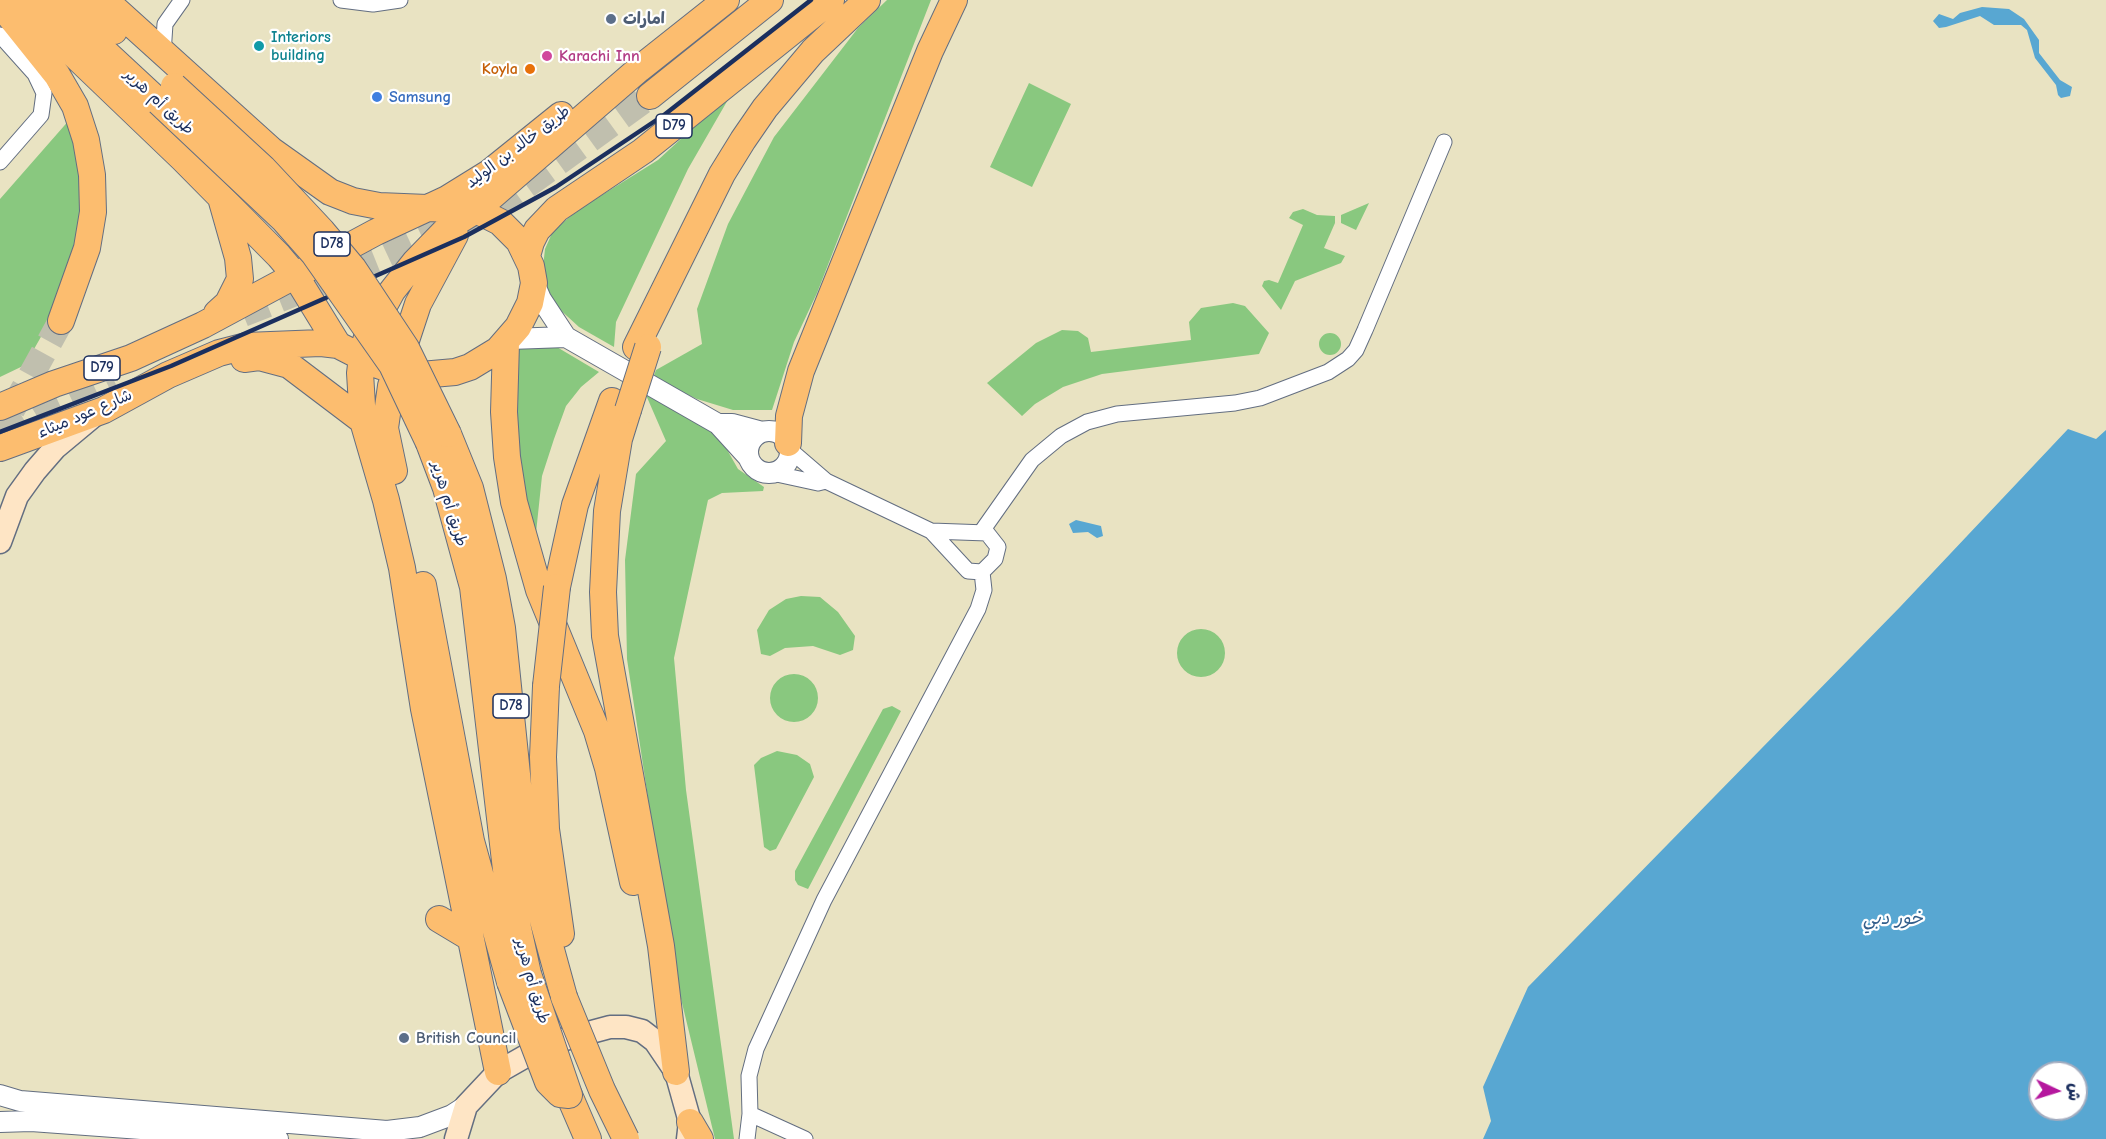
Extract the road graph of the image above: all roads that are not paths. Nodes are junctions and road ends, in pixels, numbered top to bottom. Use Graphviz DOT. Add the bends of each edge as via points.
graph roads {
  1 [pos="17,0"];
  2 [pos="49,0"];
  3 [pos="81,0"];
  4 [pos="105,0"];
  5 [pos="182,0"];
  6 [pos="341,0"];
  7 [pos="400,0"];
  8 [pos="726,0"];
  9 [pos="770,0"];
  10 [pos="831,0"];
  11 [pos="867,0"];
  12 [pos="887,0"];
  13 [pos="954,0"];
  14 [pos="0,4"];
  15 [pos="0,35"];
  16 [pos="813,51"];
  17 [pos="163,54"];
  18 [pos="639,69"];
  19 [pos="167,94"];
  20 [pos="650,96"];
  21 [pos="1444,142"];
  22 [pos="0,162"];
  23 [pos="221,197"];
  24 [pos="425,209"];
  25 [pos="472,212"];
  26 [pos="527,256"];
  27 [pos="295,275"];
  28 [pos="534,283"];
  29 [pos="61,321"];
  30 [pos="203,325"];
  31 [pos="566,337"];
  32 [pos="508,341"];
  33 [pos="338,345"];
  34 [pos="362,357"];
  35 [pos="395,371"];
  36 [pos="168,375"];
  37 [pos="620,405"];
  38 [pos="0,407"];
  39 [pos="104,410"];
  40 [pos="363,421"];
  41 [pos="718,424"];
  42 [pos="762,432"];
  43 [pos="439,438"];
  44 [pos="789,446"];
  45 [pos="0,448"];
  46 [pos="748,457"];
  47 [pos="772,473"];
  48 [pos="826,482"];
  49 [pos="931,531"];
  50 [pos="982,531"];
  51 [pos="0,542"];
  52 [pos="982,572"];
  53 [pos="439,920"];
  54 [pos="469,937"];
  55 [pos="661,946"];
  56 [pos="519,978"];
  57 [pos="561,989"];
  58 [pos="498,1072"];
  59 [pos="676,1072"];
  60 [pos="0,1095"];
  61 [pos="20,1101"];
  62 [pos="0,1102"];
  63 [pos="466,1106"];
  64 [pos="750,1114"];
  65 [pos="5,1120"];
  66 [pos="692,1133"];
  67 [pos="278,1139"];
  68 [pos="456,1139"];
  69 [pos="588,1139"];
  70 [pos="626,1139"];
  71 [pos="747,1139"];
  72 [pos="805,1139"];
  1 -- 23 [label="main road"];
  2 -- 19 [label="main road, طريق أم هرير / D78"];
  3 -- 19 [label="main road, طريق أم هرير / D78"];
  4 -- 17 [label="main road"];
  5 -- 17 [label="street" via="165,24"];
  6 -- 7 [label="street" via="373,4"];
  8 -- 18 [label="main road, طريق خالد بن الوليد / D79"];
  9 -- 20 [label="main road"];
  10 -- 26 [label="main road, D79" via="643,151 557,209 537,230"];
  11 -- 16 [label="main road"];
  12 -- 16 [label="main road" via="836,44"];
  13 -- 44 [label="main road" via="801,371 789,416"];
  14 -- 29 [label="main road" via="57,75 75,106 86,140 93,212 87,248"];
  15 -- 22 [label="street" via="35,74 45,93 41,115"];
  16 -- 37 [label="main road" via="765,108 723,174 669,282"];
  17 -- 24 [label="main road" via="271,150 330,192 379,207"];
  18 -- 24 [label="main road, طريق خالد بن الوليد / D79" via="612,79 581,99 489,173"];
  18 -- 25 [label="main road"];
  19 -- 43 [label="main road, طريق أم هرير / D78, bridge" via="314,254"];
  21 -- 50 [label="street" via="1356,350 1348,359 1328,372 1260,398 1235,404 1117,414 1087,422 1060,436 1032,460"];
  23 -- 27 [label="main road"];
  23 -- 30 [label="main road" via="240,279 228,303"];
  24 -- 25 [label="main road"];
  24 -- 27 [label="main road, طريق خالد بن الوليد / D79"];
  25 -- 26 [label="main road" via="500,222"];
  25 -- 34 [label="main road" via="450,226 392,291 371,329"];
  25 -- 35 [label="main road" via="432,273"];
  26 -- 28 [label="main road"];
  27 -- 30 [label="main road, طريق خالد بن الوليد / D79"];
  27 -- 33 [label="main road"];
  28 -- 31 [label="street"];
  28 -- 32 [label="main road, D79" via="525,315"];
  30 -- 38 [label="main road, شارع عود ميثاء / D79" via="131,358"];
  31 -- 32 [label="street"];
  31 -- 41 [label="street"];
  32 -- 35 [label="main road, D79" via="484,360 454,372 422,375"];
  32 -- 55 [label="main road" via="504,402 507,457 524,546 597,731 640,917 647,934"];
  33 -- 34 [label="main road, D79"];
  33 -- 36 [label="main road, D79" via="286,342 246,346"];
  34 -- 35 [label="main road, D79"];
  34 -- 40 [label="main road"];
  35 -- 56 [label="main road" via="387,412 387,444 418,556 471,841"];
  36 -- 39 [label="main road, شارع عود ميثاء / D79"];
  36 -- 40 [label="main road" via="195,374 244,359 275,359 303,373"];
  37 -- 55 [label="main road" via="619,440 607,511 604,614 610,674"];
  37 -- 57 [label="main road, bridge" via="575,505 557,587 546,686 544,805 563,950"];
  39 -- 45 [label="main road, شارع عود ميثاء / D79"];
  39 -- 51 [label="main road" via="78,427 35,471 17,496"];
  40 -- 54 [label="main road" via="402,568 424,709"];
  41 -- 42 [label="street"];
  41 -- 46 [label="street"];
  42 -- 44 [label="street" via="774,431"];
  42 -- 46 [label="street" via="751,442"];
  43 -- 56 [label="main road, طريق أم هرير / D78" via="473,587"];
  43 -- 57 [label="main road, طريق أم هرير / D78" via="470,488 494,579 530,873"];
  44 -- 47 [label="street" via="786,466"];
  44 -- 48 [label="street"];
  46 -- 47 [label="street" via="757,470"];
  47 -- 48 [label="street"];
  48 -- 49 [label="street"];
  49 -- 50 [label="street"];
  49 -- 52 [label="street" via="968,571"];
  50 -- 52 [label="street" via="995,541 998,553 993,565"];
  52 -- 64 [label="street" via="984,590 978,609 824,900 756,1049 749,1076"];
  53 -- 54 [label="main road"];
  54 -- 58 [label="main road"];
  55 -- 59 [label="main road"];
  56 -- 69 [label="main road, bridge" via="548,1082 560,1094 569,1095"];
  57 -- 70 [label="main road, طريق أم هرير / D78, bridge"];
  58 -- 59 [label="main road" via="547,1044 610,1027 626,1027 642,1031 655,1041"];
  58 -- 63 [label="main road"];
  59 -- 66 [label="main road"];
  60 -- 61 [label="street"];
  61 -- 62 [label="street"];
  61 -- 63 [label="street" via="387,1131 420,1126"];
  63 -- 68 [label="main road"];
  64 -- 71 [label="street"];
  64 -- 72 [label="street"];
  65 -- 67 [label="street"];
}
